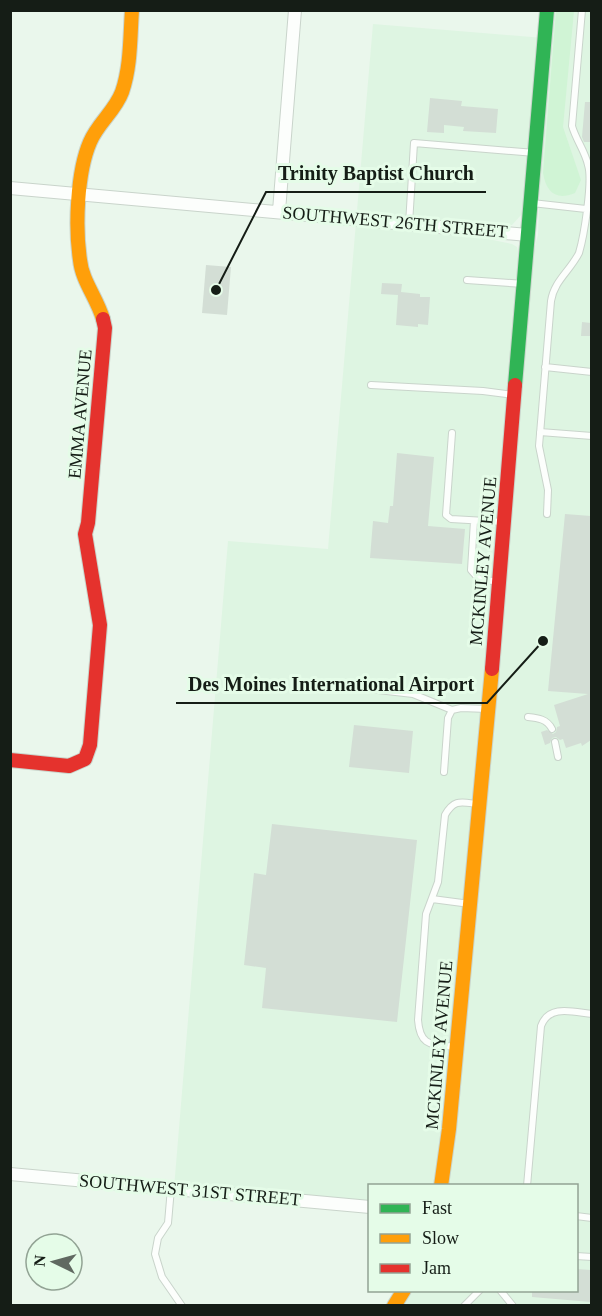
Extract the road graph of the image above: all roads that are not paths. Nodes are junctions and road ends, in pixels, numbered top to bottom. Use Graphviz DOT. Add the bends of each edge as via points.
graph roads {
  1 [pos="132,10"];
  2 [pos="295,10"];
  3 [pos="547,10"];
  4 [pos="582,10"];
  5 [pos="535,153"];
  6 [pos="10,188"];
  7 [pos="81,194"];
  8 [pos="532,203"];
  9 [pos="586,209"];
  10 [pos="279,212"];
  11 [pos="409,224"];
  12 [pos="528,235"];
  13 [pos="467,280"];
  14 [pos="524,284"];
  15 [pos="545,368"];
  16 [pos="591,372"];
  17 [pos="371,386"];
  18 [pos="515,396"];
  19 [pos="540,432"];
  20 [pos="452,433"];
  21 [pos="591,436"];
  22 [pos="547,514"];
  23 [pos="474,521"];
  24 [pos="504,522"];
  25 [pos="499,582"];
  26 [pos="343,686"];
  27 [pos="452,710"];
  28 [pos="488,710"];
  29 [pos="528,717"];
  30 [pos="552,729"];
  31 [pos="555,742"];
  32 [pos="558,757"];
  33 [pos="10,760"];
  34 [pos="444,772"];
  35 [pos="480,804"];
  36 [pos="432,899"];
  37 [pos="470,904"];
  38 [pos="591,1014"];
  39 [pos="457,1047"];
  40 [pos="10,1174"];
  41 [pos="441,1184"];
  42 [pos="527,1184"];
  43 [pos="171,1187"];
  44 [pos="368,1207"];
  45 [pos="403,1292"];
  46 [pos="478,1292"];
  47 [pos="507,1302"];
  48 [pos="182,1305"];
  49 [pos="394,1305"];
  50 [pos="464,1305"];
  51 [pos="513,1305"];
  1 -- 7 [label="main road, EMMA AVENUE" via="125,83 114,109 89,142"];
  2 -- 10 [label="street"];
  3 -- 5 [label="main road, MCKINLEY AVENUE"];
  4 -- 9 [label="lane" via="572,126 589,165"];
  5 -- 8 [label="main road, MCKINLEY AVENUE"];
  5 -- 11 [label="lane" via="414,143"];
  6 -- 7 [label="street, SOUTHWEST 26TH STREET"];
  7 -- 10 [label="street, SOUTHWEST 26TH STREET"];
  7 -- 33 [label="main road, EMMA AVENUE" via="79,257 105,328 86,534 100,625 90,745 85,759 69,766"];
  8 -- 9 [label="lane"];
  8 -- 12 [label="main road, MCKINLEY AVENUE"];
  9 -- 15 [label="lane" via="579,253 552,293"];
  10 -- 11 [label="street, SOUTHWEST 26TH STREET"];
  11 -- 12 [label="street, SOUTHWEST 26TH STREET"];
  12 -- 14 [label="main road, MCKINLEY AVENUE"];
  13 -- 14 [label="lane"];
  14 -- 18 [label="main road, MCKINLEY AVENUE"];
  15 -- 16 [label="lane"];
  15 -- 19 [label="lane"];
  17 -- 18 [label="lane"];
  18 -- 24 [label="main road, MCKINLEY AVENUE"];
  19 -- 21 [label="lane"];
  19 -- 22 [label="lane" via="548,490"];
  20 -- 23 [label="lane" via="446,515"];
  23 -- 24 [label="lane"];
  23 -- 25 [label="lane" via="471,570 479,579"];
  24 -- 25 [label="main road, MCKINLEY AVENUE"];
  25 -- 28 [label="main road, MCKINLEY AVENUE"];
  26 -- 27 [label="lane" via="413,694"];
  27 -- 28 [label="lane"];
  27 -- 34 [label="lane"];
  28 -- 35 [label="main road, MCKINLEY AVENUE"];
  29 -- 30 [label="lane" via="541,719"];
  31 -- 32 [label="lane"];
  35 -- 36 [label="lane" via="459,802 445,814 438,882"];
  35 -- 37 [label="main road, MCKINLEY AVENUE"];
  36 -- 37 [label="lane"];
  36 -- 39 [label="lane" via="426,914 419,1031 428,1044"];
  37 -- 39 [label="main road, MCKINLEY AVENUE"];
  38 -- 42 [label="lane" via="552,1012 541,1026"];
  39 -- 41 [label="main road, MCKINLEY AVENUE"];
  40 -- 43 [label="street, SOUTHWEST 31ST STREET"];
  43 -- 44 [label="street, SOUTHWEST 31ST STREET"];
  43 -- 48 [label="lane" via="168,1222 158,1238 155,1254 162,1277"];
  45 -- 49 [label="main road"];
  46 -- 50 [label="lane"];
  47 -- 51 [label="lane"];
}
